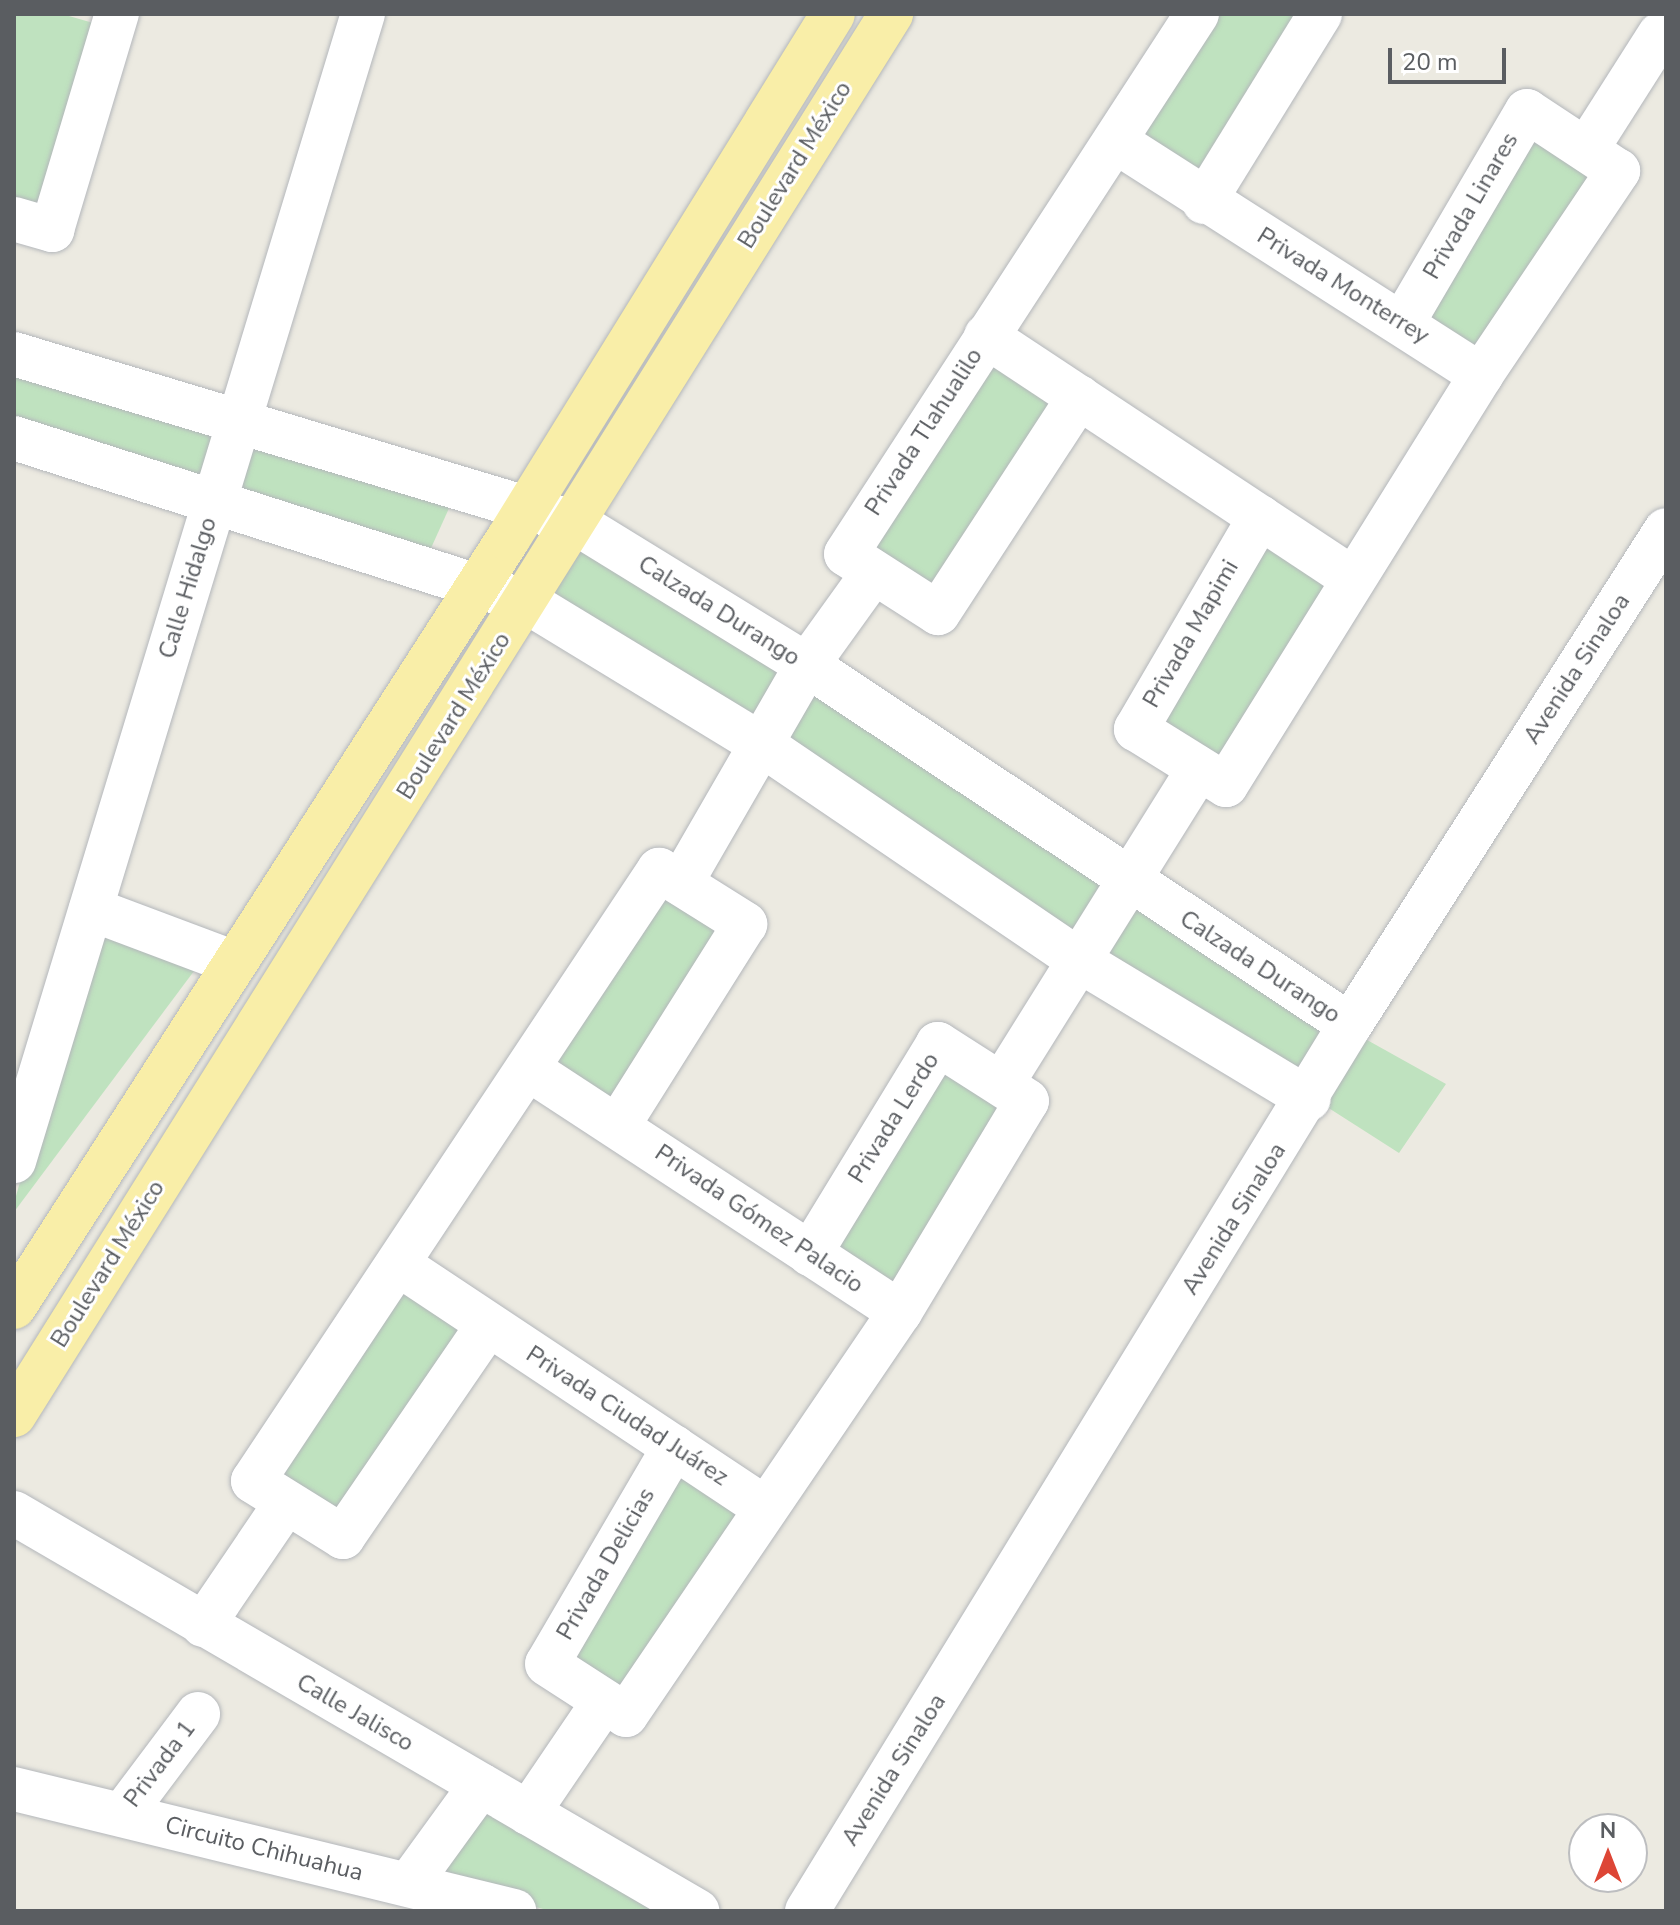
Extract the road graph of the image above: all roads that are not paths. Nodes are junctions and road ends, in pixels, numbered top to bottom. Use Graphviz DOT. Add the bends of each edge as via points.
graph roads {
  1 [pos="363,14"];
  2 [pos="833,14"];
  3 [pos="891,14"];
  4 [pos="1197,14"];
  5 [pos="1320,14"];
  6 [pos="104,18"];
  7 [pos="1652,29"];
  8 [pos="1118,143"];
  9 [pos="1588,147"];
  10 [pos="1204,202"];
  11 [pos="15,224"];
  12 [pos="1404,321"];
  13 [pos="986,336"];
  14 [pos="14,354"];
  15 [pos="1481,375"];
  16 [pos="1079,397"];
  17 [pos="239,421"];
  18 [pos="14,438"];
  19 [pos="215,501"];
  20 [pos="527,507"];
  21 [pos="1260,517"];
  22 [pos="576,523"];
  23 [pos="1666,530"];
  24 [pos="871,576"];
  25 [pos="1352,578"];
  26 [pos="479,583"];
  27 [pos="527,602"];
  28 [pos="807,665"];
  29 [pos="764,746"];
  30 [pos="1197,771"];
  31 [pos="1123,880"];
  32 [pos="681,883"];
  33 [pos="91,909"];
  34 [pos="1080,961"];
  35 [pos="232,962"];
  36 [pos="1350,1025"];
  37 [pos="530,1070"];
  38 [pos="1003,1082"];
  39 [pos="1309,1099"];
  40 [pos="619,1124"];
  41 [pos="14,1161"];
  42 [pos="810,1254"];
  43 [pos="398,1264"];
  44 [pos="21,1284"];
  45 [pos="900,1312"];
  46 [pos="488,1325"];
  47 [pos="14,1415"];
  48 [pos="674,1447"];
  49 [pos="284,1506"];
  50 [pos="765,1508"];
  51 [pos="14,1513"];
  52 [pos="203,1625"];
  53 [pos="604,1701"];
  54 [pos="198,1714"];
  55 [pos="481,1785"];
  56 [pos="14,1789"];
  57 [pos="528,1813"];
  58 [pos="123,1814"];
  59 [pos="409,1884"];
  60 [pos="514,1911"];
  61 [pos="697,1911"];
  62 [pos="807,1911"];
  1 -- 17 [label="street, Calle Hidalgo"];
  2 -- 20 [label="main road, Boulevard México"];
  3 -- 22 [label="main road, Boulevard México"];
  4 -- 8 [label="street"];
  5 -- 10 [label="street"];
  6 -- 11 [label="street" via="52,230"];
  7 -- 9 [label="street"];
  8 -- 10 [label="street, Privada Monterrey"];
  8 -- 13 [label="street"];
  9 -- 12 [label="street, Privada Linares" via="1527,111"];
  9 -- 15 [label="street, Privada Linares" via="1618,171"];
  10 -- 12 [label="street, Privada Monterrey"];
  12 -- 15 [label="street, Privada Monterrey"];
  13 -- 16 [label="street, Privada Tlahualilo"];
  13 -- 24 [label="street, Privada Tlahualilo" via="846,554"];
  14 -- 17 [label="street, Calzada Durango"];
  15 -- 25 [label="street"];
  16 -- 21 [label="street, Privada Tlahualilo"];
  16 -- 24 [label="street, Privada Tlahualilo" via="938,613"];
  17 -- 19 [label="street, Calle Hidalgo"];
  17 -- 20 [label="street, Calzada Durango"];
  18 -- 19 [label="street"];
  19 -- 26 [label="street"];
  19 -- 33 [label="street, Calle Hidalgo"];
  20 -- 22 [label="street, Calzada Durango"];
  20 -- 26 [label="main road, Boulevard México"];
  21 -- 25 [label="street, Privada Tlahualilo"];
  21 -- 30 [label="street, Privada Mapimi" via="1136,729"];
  22 -- 27 [label="main road, Boulevard México"];
  22 -- 28 [label="street, Calzada Durango"];
  23 -- 36 [label="street, Avenida Sinaloa"];
  24 -- 28 [label="street"];
  25 -- 30 [label="street, Privada Mapimi" via="1226,785"];
  26 -- 27 [label="street"];
  26 -- 35 [label="main road, Boulevard México"];
  27 -- 29 [label="street"];
  27 -- 47 [label="main road, Boulevard México"];
  28 -- 29 [label="street"];
  28 -- 31 [label="street, Calzada Durango"];
  29 -- 32 [label="street"];
  29 -- 34 [label="street"];
  30 -- 31 [label="street"];
  31 -- 34 [label="street"];
  31 -- 36 [label="street, Calzada Durango"];
  32 -- 37 [label="street" via="659,870"];
  32 -- 40 [label="street" via="745,924"];
  33 -- 35 [label="street"];
  33 -- 41 [label="street, Calle Hidalgo"];
  34 -- 38 [label="street"];
  34 -- 39 [label="street"];
  35 -- 44 [label="main road, Boulevard México"];
  36 -- 39 [label="street, Avenida Sinaloa"];
  37 -- 40 [label="street, Privada Gómez Palacio"];
  37 -- 43 [label="street"];
  38 -- 42 [label="street, Privada Lerdo" via="938,1044"];
  38 -- 45 [label="street, Privada Lerdo" via="1027,1101"];
  39 -- 62 [label="street, Avenida Sinaloa"];
  40 -- 42 [label="street, Privada Gómez Palacio"];
  42 -- 45 [label="street, Privada Gómez Palacio"];
  43 -- 46 [label="street, Privada Ciudad Juárez"];
  43 -- 49 [label="street" via="253,1481"];
  45 -- 50 [label="street"];
  46 -- 48 [label="street, Privada Ciudad Juárez"];
  46 -- 49 [label="street" via="343,1537"];
  48 -- 50 [label="street, Privada Ciudad Juárez"];
  48 -- 53 [label="street, Privada Delicias" via="547,1664"];
  49 -- 52 [label="street"];
  50 -- 53 [label="street, Privada Delicias" via="626,1715"];
  51 -- 52 [label="street, Calle Jalisco"];
  52 -- 55 [label="street, Calle Jalisco"];
  53 -- 57 [label="street"];
  54 -- 58 [label="street, Privada 1"];
  55 -- 57 [label="street, Calle Jalisco"];
  55 -- 59 [label="street"];
  56 -- 58 [label="street, Circuito Chihuahua"];
  57 -- 61 [label="street, Calle Jalisco"];
  58 -- 59 [label="street, Circuito Chihuahua"];
  59 -- 60 [label="street, Circuito Chihuahua"];
}
